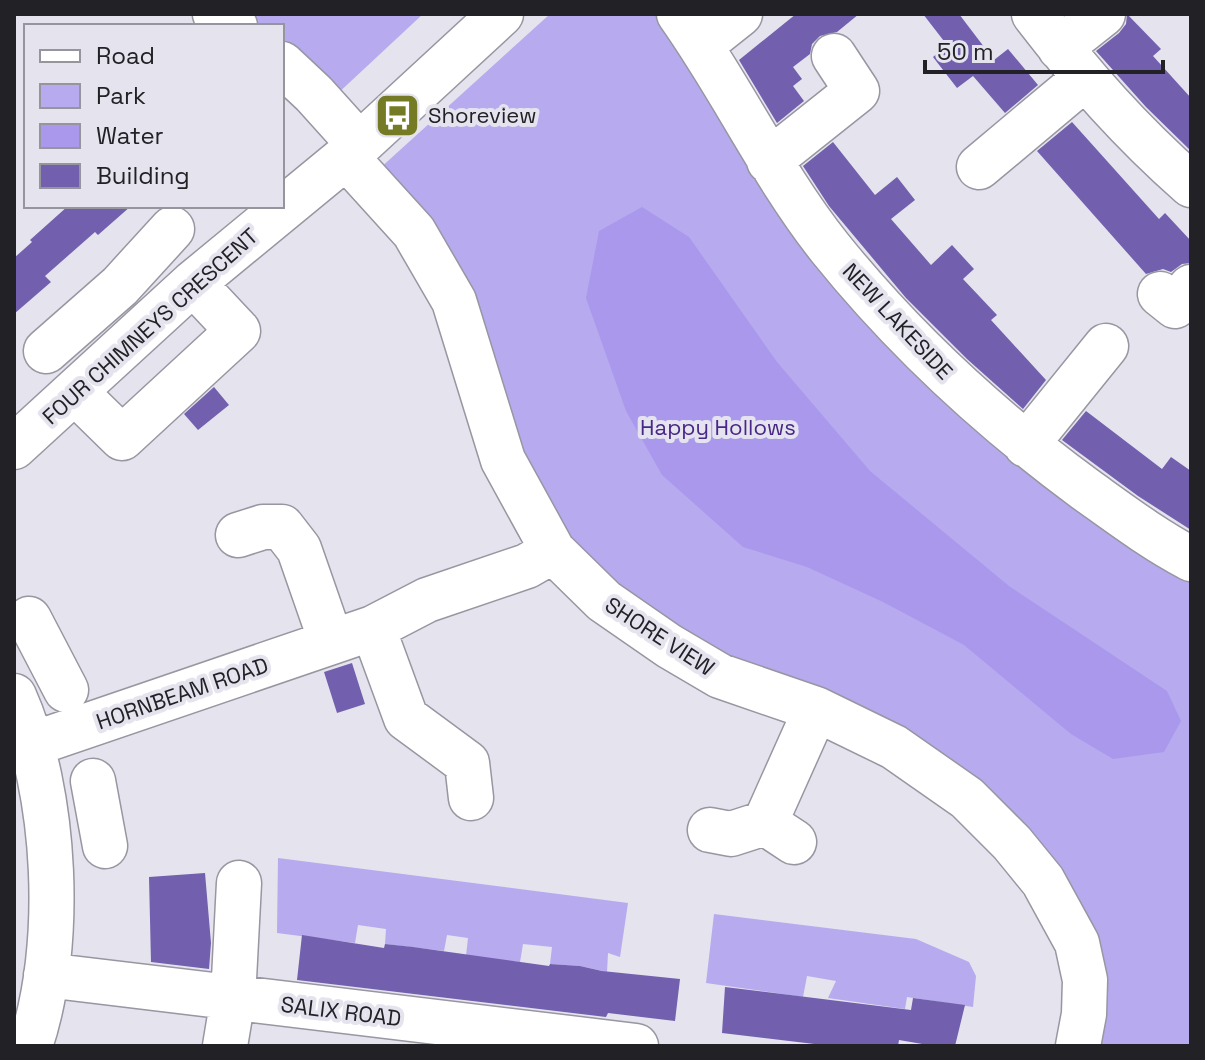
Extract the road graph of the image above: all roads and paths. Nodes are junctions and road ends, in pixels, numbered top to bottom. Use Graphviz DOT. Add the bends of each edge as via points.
graph roads {
  1 [pos="501,14"];
  2 [pos="740,14"];
  3 [pos="1103,14"];
  4 [pos="690,29"];
  5 [pos="1059,47"];
  6 [pos="834,56"];
  7 [pos="284,66"];
  8 [pos="353,150"];
  9 [pos="769,161"];
  10 [pos="979,167"];
  11 [pos="1191,185"];
  12 [pos="284,207"];
  13 [pos="283,208"];
  14 [pos="172,229"];
  15 [pos="193,283"];
  16 [pos="120,286"];
  17 [pos="151,321"];
  18 [pos="1109,347"];
  19 [pos="46,351"];
  20 [pos="75,392"];
  21 [pos="1026,445"];
  22 [pos="14,447"];
  23 [pos="238,535"];
  24 [pos="553,551"];
  25 [pos="1191,559"];
  26 [pos="373,628"];
  27 [pos="331,641"];
  28 [pos="29,643"];
  29 [pos="66,690"];
  30 [pos="14,696"];
  31 [pos="816,709"];
  32 [pos="33,744"];
  33 [pos="471,798"];
  34 [pos="100,814"];
  35 [pos="45,826"];
  36 [pos="710,830"];
  37 [pos="239,883"];
  38 [pos="46,975"];
  39 [pos="233,998"];
  40 [pos="387,1032"];
  41 [pos="30,1046"];
  42 [pos="225,1046"];
  43 [pos="636,1046"];
  44 [pos="1078,1046"];
  1 -- 8 [label="street, FOUR CHIMNEYS CRESCENT"];
  2 -- 4 [label="street"];
  3 -- 5 [label="street"];
  4 -- 9 [label="street, NEW LAKESIDE"];
  5 -- 10 [label="street"];
  5 -- 11 [label="street" via="1147,145"];
  6 -- 9 [label="street" via="857,91"];
  7 -- 8 [label="street, SHORE VIEW" via="314,94"];
  8 -- 12 [label="street, FOUR CHIMNEYS CRESCENT"];
  8 -- 24 [label="street, SHORE VIEW" via="414,232 454,301 503,460"];
  9 -- 21 [label="street, NEW LAKESIDE" via="830,248 924,355"];
  13 -- 15 [label="street, FOUR CHIMNEYS CRESCENT"];
  14 -- 16 [label="street"];
  15 -- 17 [label="street, FOUR CHIMNEYS CRESCENT"];
  15 -- 20 [label="street" via="238,331 122,438"];
  16 -- 17 [label="street"];
  16 -- 19 [label="street"];
  17 -- 20 [label="street, FOUR CHIMNEYS CRESCENT"];
  18 -- 21 [label="street"];
  20 -- 22 [label="street, FOUR CHIMNEYS CRESCENT"];
  21 -- 25 [label="street, NEW LAKESIDE" via="1156,541"];
  23 -- 27 [label="street" via="282,527 299,549"];
  24 -- 26 [label="street, HORNBEAM ROAD" via="527,566 427,600"];
  24 -- 31 [label="street, SHORE VIEW" via="604,601 669,646 720,676"];
  26 -- 27 [label="street, HORNBEAM ROAD"];
  26 -- 33 [label="street" via="406,718 467,763"];
  27 -- 32 [label="street, HORNBEAM ROAD"];
  28 -- 29 [label="street"];
  30 -- 32 [label="street"];
  31 -- 36 [label="street" via="780,832"];
  31 -- 44 [label="street, SHORE VIEW" via="894,747 967,798 1043,881 1077,943 1085,980"];
  32 -- 35 [label="street"];
  34 -- 35 [label="street"];
  35 -- 38 [label="street" via="51,868"];
  37 -- 39 [label="street"];
  38 -- 39 [label="street, SALIX ROAD"];
  38 -- 41 [label="street"];
  39 -- 40 [label="street, SALIX ROAD"];
  39 -- 42 [label="street"];
  40 -- 43 [label="street, SALIX ROAD"];
}
